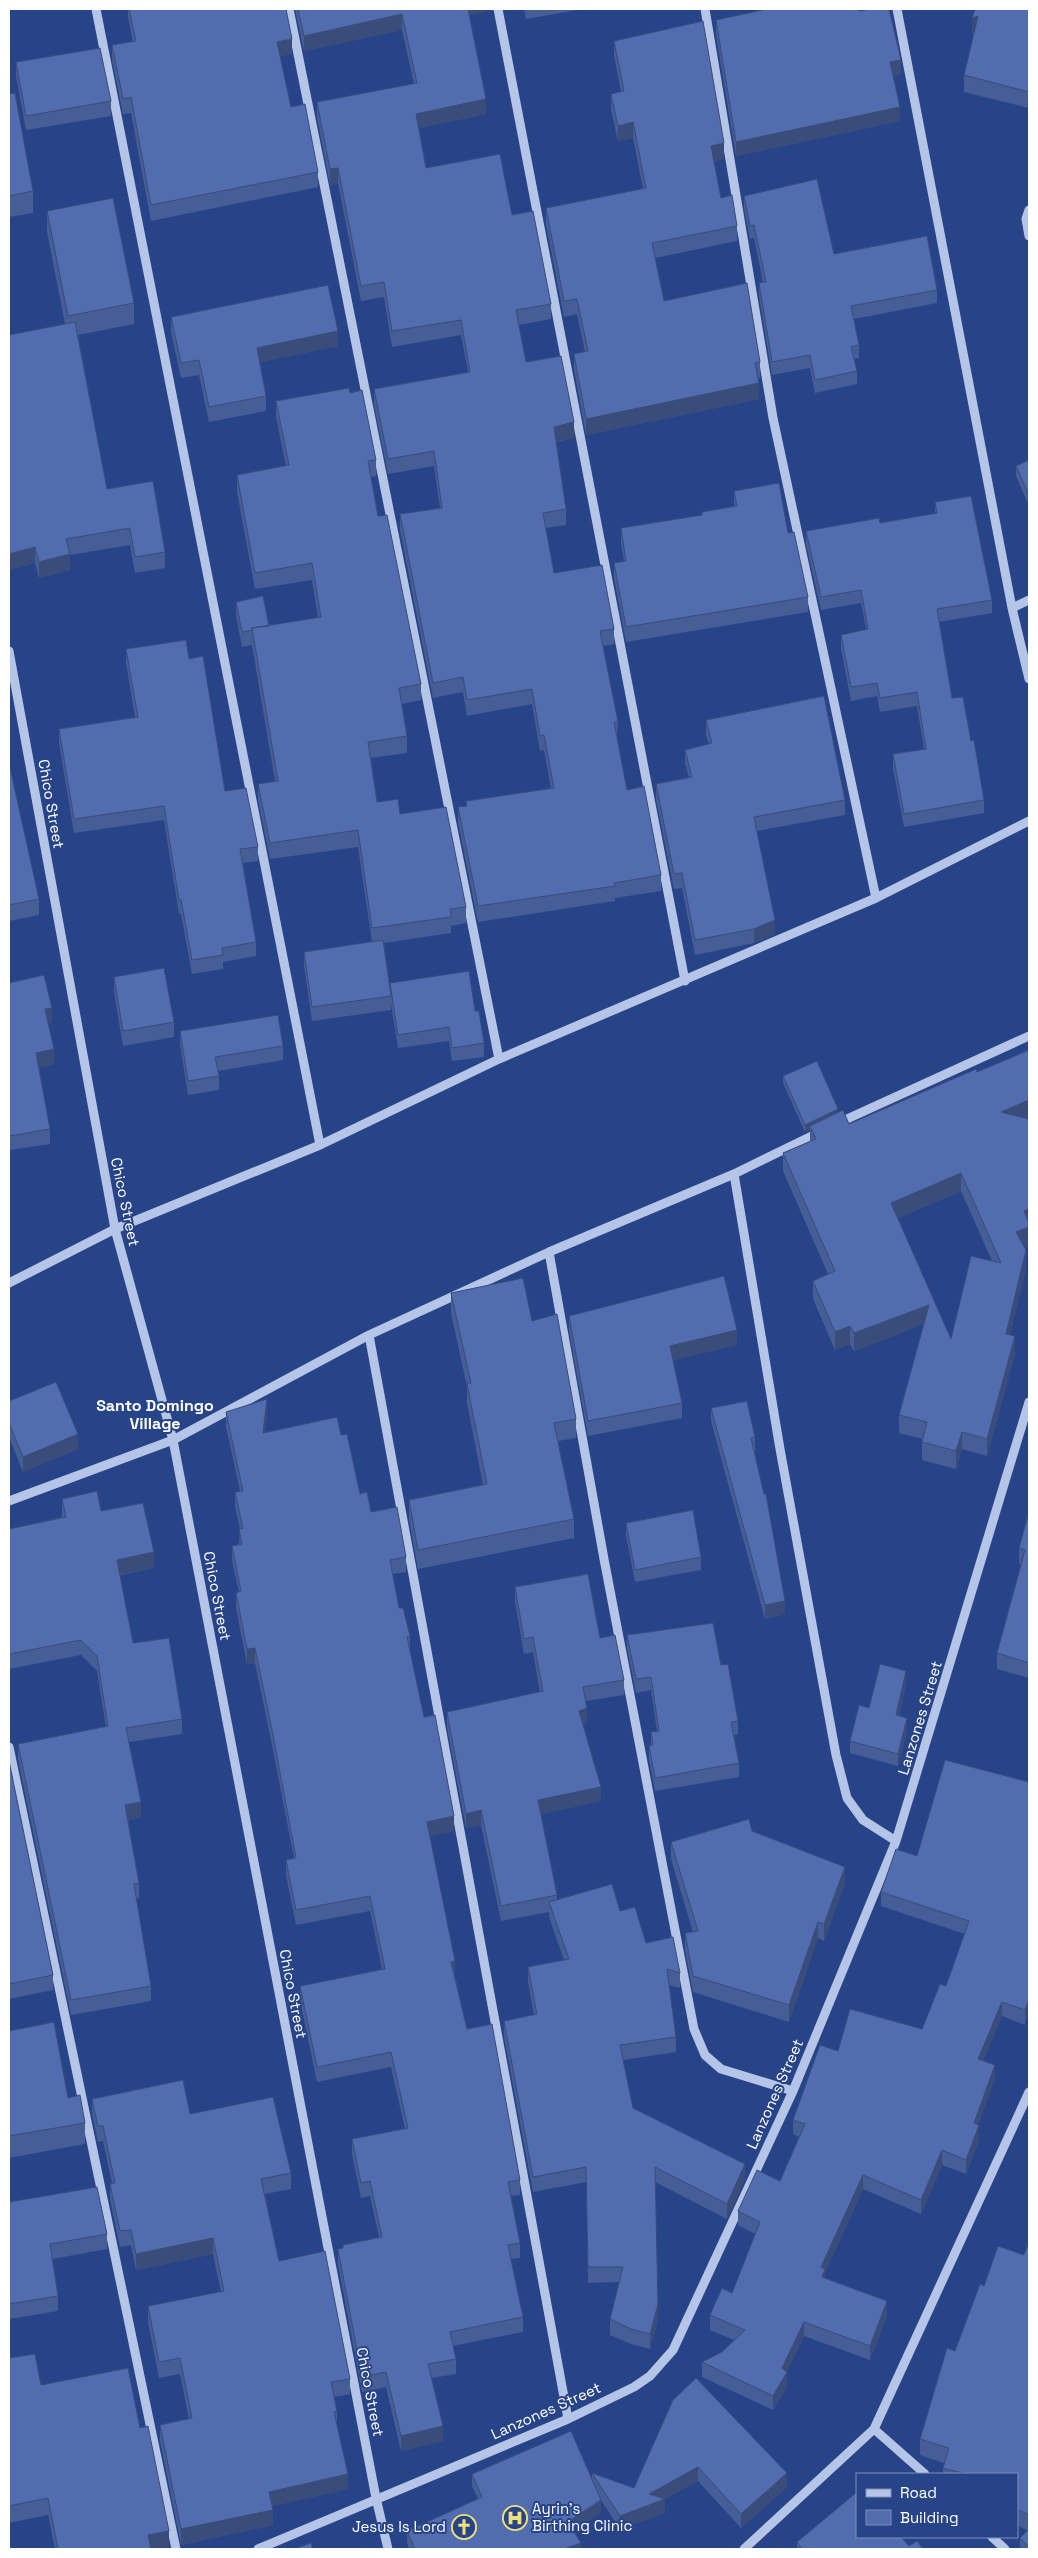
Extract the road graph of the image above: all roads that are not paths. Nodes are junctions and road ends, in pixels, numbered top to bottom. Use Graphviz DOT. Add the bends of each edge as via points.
graph roads {
  1 [pos="96,9"];
  2 [pos="289,9"];
  3 [pos="498,9"];
  4 [pos="705,9"];
  5 [pos="897,9"];
  6 [pos="1029,210"];
  7 [pos="1029,236"];
  8 [pos="1029,600"];
  9 [pos="1012,608"];
  10 [pos="9,651"];
  11 [pos="1029,679"];
  12 [pos="1029,821"];
  13 [pos="876,898"];
  14 [pos="685,981"];
  15 [pos="1029,1036"];
  16 [pos="499,1059"];
  17 [pos="320,1145"];
  18 [pos="734,1174"];
  19 [pos="115,1229"];
  20 [pos="549,1252"];
  21 [pos="9,1283"];
  22 [pos="369,1335"];
  23 [pos="1029,1402"];
  24 [pos="173,1440"];
  25 [pos="9,1501"];
  26 [pos="9,1747"];
  27 [pos="896,1841"];
  28 [pos="792,2091"];
  29 [pos="1029,2092"];
  30 [pos="568,2419"];
  31 [pos="874,2429"];
  32 [pos="924,2473"];
  33 [pos="376,2498"];
  34 [pos="993,2538"];
  35 [pos="176,2549"];
  36 [pos="258,2549"];
  37 [pos="388,2549"];
  38 [pos="744,2549"];
  39 [pos="1005,2549"];
  1 -- 17 [label="street"];
  2 -- 16 [label="street"];
  3 -- 14 [label="street"];
  4 -- 13 [label="street" via="773,418"];
  5 -- 9 [label="street"];
  6 -- 7 [label="street" via="1026,219"];
  8 -- 9 [label="street"];
  9 -- 11 [label="street"];
  10 -- 19 [label="street, Chico Street"];
  12 -- 13 [label="street"];
  13 -- 14 [label="street"];
  14 -- 16 [label="street"];
  15 -- 18 [label="street"];
  16 -- 17 [label="street"];
  17 -- 19 [label="street"];
  18 -- 20 [label="street"];
  18 -- 27 [label="street" via="836,1755 847,1798 863,1820"];
  19 -- 21 [label="street"];
  19 -- 24 [label="street, Chico Street"];
  20 -- 22 [label="street"];
  20 -- 28 [label="street" via="694,2029 705,2055 721,2069"];
  22 -- 24 [label="street"];
  22 -- 30 [label="street"];
  23 -- 27 [label="street, Lanzones Street"];
  24 -- 25 [label="street"];
  24 -- 33 [label="street, Chico Street"];
  26 -- 35 [label="street"];
  27 -- 28 [label="street, Lanzones Street"];
  28 -- 30 [label="street, Lanzones Street" via="673,2350 650,2376 634,2387"];
  29 -- 31 [label="street"];
  30 -- 33 [label="street, Lanzones Street"];
  31 -- 32 [label="street"];
  31 -- 38 [label="street"];
  33 -- 36 [label="street, Lanzones Street"];
  33 -- 37 [label="street, Chico Street"];
  34 -- 39 [label="street"];
}
